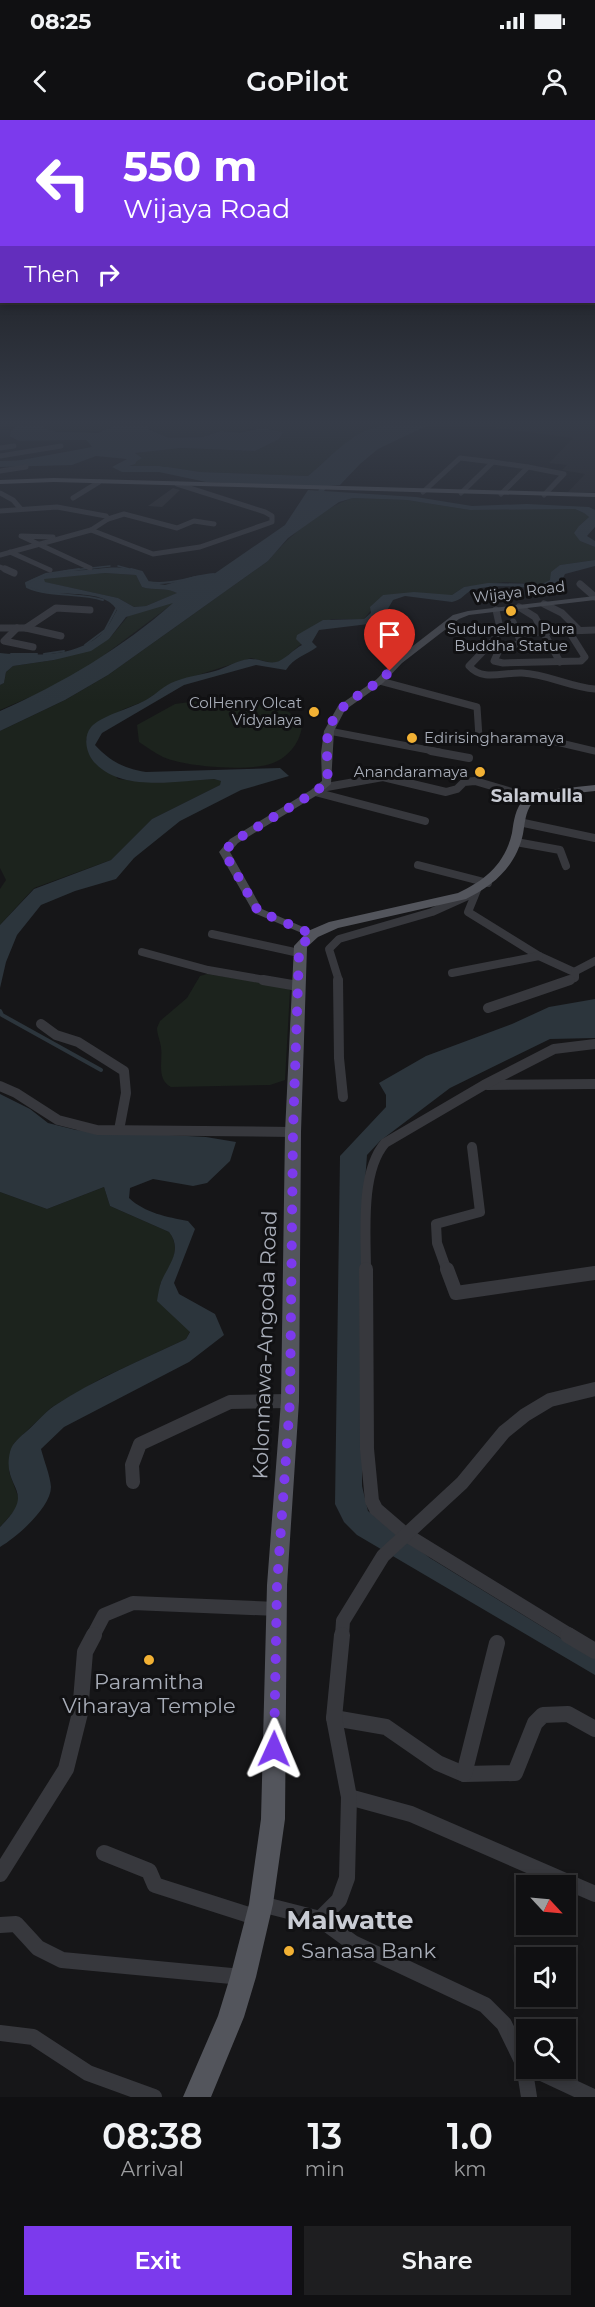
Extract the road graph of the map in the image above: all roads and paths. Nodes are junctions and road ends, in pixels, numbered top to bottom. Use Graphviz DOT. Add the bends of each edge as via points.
graph roads {
  1 [pos="140,518"];
  2 [pos="272,518"];
  3 [pos="108,519"];
  4 [pos="214,524"];
  5 [pos="91,530"];
  6 [pos="61,538"];
  7 [pos="38,544"];
  8 [pos="10,552"];
  9 [pos="0,555"];
  10 [pos="0,567"];
  11 [pos="90,568"];
  12 [pos="50,570"];
  13 [pos="15,573"];
  14 [pos="580,584"];
  15 [pos="595,597"];
  16 [pos="544,604"];
  17 [pos="519,607"];
  18 [pos="90,610"];
  19 [pos="496,610"];
  20 [pos="513,622"];
  21 [pos="0,627"];
  22 [pos="17,628"];
  23 [pos="26,628"];
  24 [pos="578,629"];
  25 [pos="568,630"];
  26 [pos="595,630"];
  27 [pos="543,631"];
  28 [pos="515,633"];
  29 [pos="61,636"];
  30 [pos="33,647"];
  31 [pos="474,658"];
  32 [pos="494,661"];
  33 [pos="560,662"];
  34 [pos="381,681"];
  35 [pos="595,689"];
  36 [pos="329,732"];
  37 [pos="595,752"];
  38 [pos="469,758"];
  39 [pos="595,788"];
  40 [pos="318,790"];
  41 [pos="532,798"];
  42 [pos="425,821"];
  43 [pos="519,822"];
  44 [pos="595,838"];
  45 [pos="516,842"];
  46 [pos="418,865"];
  47 [pos="566,866"];
  48 [pos="480,888"];
  49 [pos="212,934"];
  50 [pos="312,934"];
  51 [pos="142,952"];
  52 [pos="299,953"];
  53 [pos="539,956"];
  54 [pos="595,961"];
  55 [pos="575,972"];
  56 [pos="452,973"];
  57 [pos="298,986"];
  58 [pos="488,1008"];
  59 [pos="40,1024"];
  60 [pos="595,1044"];
  61 [pos="484,1084"];
  62 [pos="595,1084"];
  63 [pos="0,1086"];
  64 [pos="343,1097"];
  65 [pos="119,1130"];
  66 [pos="293,1132"];
  67 [pos="471,1147"];
  68 [pos="595,1273"];
  69 [pos="595,1389"];
  70 [pos="290,1401"];
  71 [pos="133,1482"];
  72 [pos="405,1534"];
  73 [pos="277,1609"];
  74 [pos="497,1643"];
  75 [pos="595,1651"];
  76 [pos="334,1718"];
  77 [pos="595,1729"];
  78 [pos="464,1774"];
  79 [pos="349,1797"];
  80 [pos="104,1853"];
  81 [pos="0,1874"];
  82 [pos="595,1894"];
  83 [pos="259,1911"];
  84 [pos="320,1919"];
  85 [pos="0,1925"];
  86 [pos="243,1977"];
  87 [pos="0,2033"];
  88 [pos="516,2046"];
  89 [pos="528,2079"];
  90 [pos="553,2079"];
  91 [pos="154,2097"];
  92 [pos="197,2097"];
  93 [pos="529,2097"];
  94 [pos="593,2097"];
  1 -- 4 [label="street" via="177,528 194,520"];
  2 -- 5 [label="street" via="272,522 200,547 153,554"];
  3 -- 5 [label="street"];
  5 -- 6 [label="street"];
  6 -- 7 [label="street"];
  6 -- 7 [label="street" via="21,536"];
  7 -- 8 [label="street"];
  7 -- 11 [label="street"];
  8 -- 9 [label="street"];
  8 -- 12 [label="street"];
  10 -- 13 [label="street"];
  14 -- 15 [label="street"];
  15 -- 16 [label="street, Wijaya Road"];
  16 -- 17 [label="street, Wijaya Road"];
  16 -- 24 [label="street" via="562,613"];
  17 -- 19 [label="street, Wijaya Road"];
  17 -- 27 [label="street" via="535,617"];
  18 -- 23 [label="street" via="56,608"];
  19 -- 31 [label="street" via="501,618 495,641"];
  19 -- 34 [label="street, Wijaya Road" via="468,613 445,624"];
  20 -- 28 [label="street"];
  21 -- 22 [label="street"];
  22 -- 23 [label="street"];
  22 -- 30 [label="street" via="4,641"];
  23 -- 29 [label="street"];
  24 -- 25 [label="street"];
  24 -- 26 [label="street"];
  25 -- 27 [label="street"];
  25 -- 33 [label="street" via="585,657 582,661"];
  27 -- 28 [label="street"];
  27 -- 33 [label="street"];
  28 -- 32 [label="street" via="521,643 500,650"];
  31 -- 32 [label="street"];
  31 -- 35 [label="street" via="469,666 482,675 525,673 566,686"];
  32 -- 33 [label="street"];
  34 -- 36 [label="street, Wijaya Road" via="341,708"];
  34 -- 37 [label="street" via="477,707 479,737 483,739 548,740"];
  36 -- 38 [label="street"];
  36 -- 40 [label="street, Wijaya Road" via="327,782"];
  39 -- 41 [label="main road"];
  40 -- 41 [label="street" via="392,777 446,792 475,781"];
  40 -- 42 [label="street"];
  40 -- 50 [label="street" via="234,841 224,852 258,911"];
  41 -- 43 [label="main road" via="525,804"];
  43 -- 44 [label="street"];
  43 -- 45 [label="main road"];
  45 -- 47 [label="street" via="560,850"];
  45 -- 48 [label="main road" via="504,867"];
  46 -- 48 [label="street"];
  48 -- 50 [label="main road"];
  48 -- 53 [label="street" via="468,912"];
  48 -- 64 [label="street" via="432,912 339,939 329,949 339,982"];
  49 -- 52 [label="street"];
  50 -- 52 [label="main road"];
  51 -- 57 [label="street" via="208,970"];
  52 -- 57 [label="main road, Kolonnawa-Angoda Road"];
  53 -- 55 [label="street"];
  53 -- 56 [label="street"];
  54 -- 55 [label="street"];
  55 -- 58 [label="street" via="575,978"];
  57 -- 66 [label="main road, Kolonnawa-Angoda Road"];
  59 -- 65 [label="street" via="124,1071 128,1083"];
  60 -- 61 [label="street" via="554,1049"];
  61 -- 62 [label="street"];
  61 -- 72 [label="street" via="385,1143 368,1185 369,1488 376,1509"];
  63 -- 65 [label="street" via="58,1120 97,1130"];
  65 -- 66 [label="street"];
  66 -- 70 [label="main road, Kolonnawa-Angoda Road"];
  67 -- 68 [label="street" via="480,1212 473,1217 442,1219 436,1224 437,1243 456,1293"];
  69 -- 72 [label="street" via="549,1401 525,1415 504,1432 462,1483"];
  70 -- 71 [label="street" via="230,1402 140,1444 132,1465"];
  70 -- 73 [label="main road, Kolonnawa-Angoda Road"];
  72 -- 75 [label="street"];
  72 -- 76 [label="street" via="383,1556 343,1622"];
  73 -- 81 [label="street" via="133,1603 104,1615 85,1652 80,1713 66,1769"];
  73 -- 83 [label="main road, Kolonnawa-Angoda Road" via="273,1820"];
  74 -- 78 [label="street"];
  76 -- 78 [label="street" via="386,1727 438,1763"];
  76 -- 79 [label="street"];
  77 -- 78 [label="street" via="568,1714 543,1715 535,1723 515,1773"];
  79 -- 82 [label="street" via="411,1814"];
  79 -- 84 [label="street" via="348,1878 339,1900"];
  80 -- 83 [label="street" via="149,1871 155,1885"];
  83 -- 84 [label="street"];
  83 -- 86 [label="main road, Kolonnawa-Angoda Road"];
  84 -- 88 [label="street" via="353,1943 485,2006 504,2024"];
  85 -- 86 [label="street" via="16,1924 38,1948 62,1960"];
  86 -- 92 [label="main road, Kolonnawa-Angoda Road" via="231,2017"];
  87 -- 91 [label="street" via="33,2037 88,2073"];
  89 -- 93 [label="street"];
  90 -- 94 [label="street"];
}
